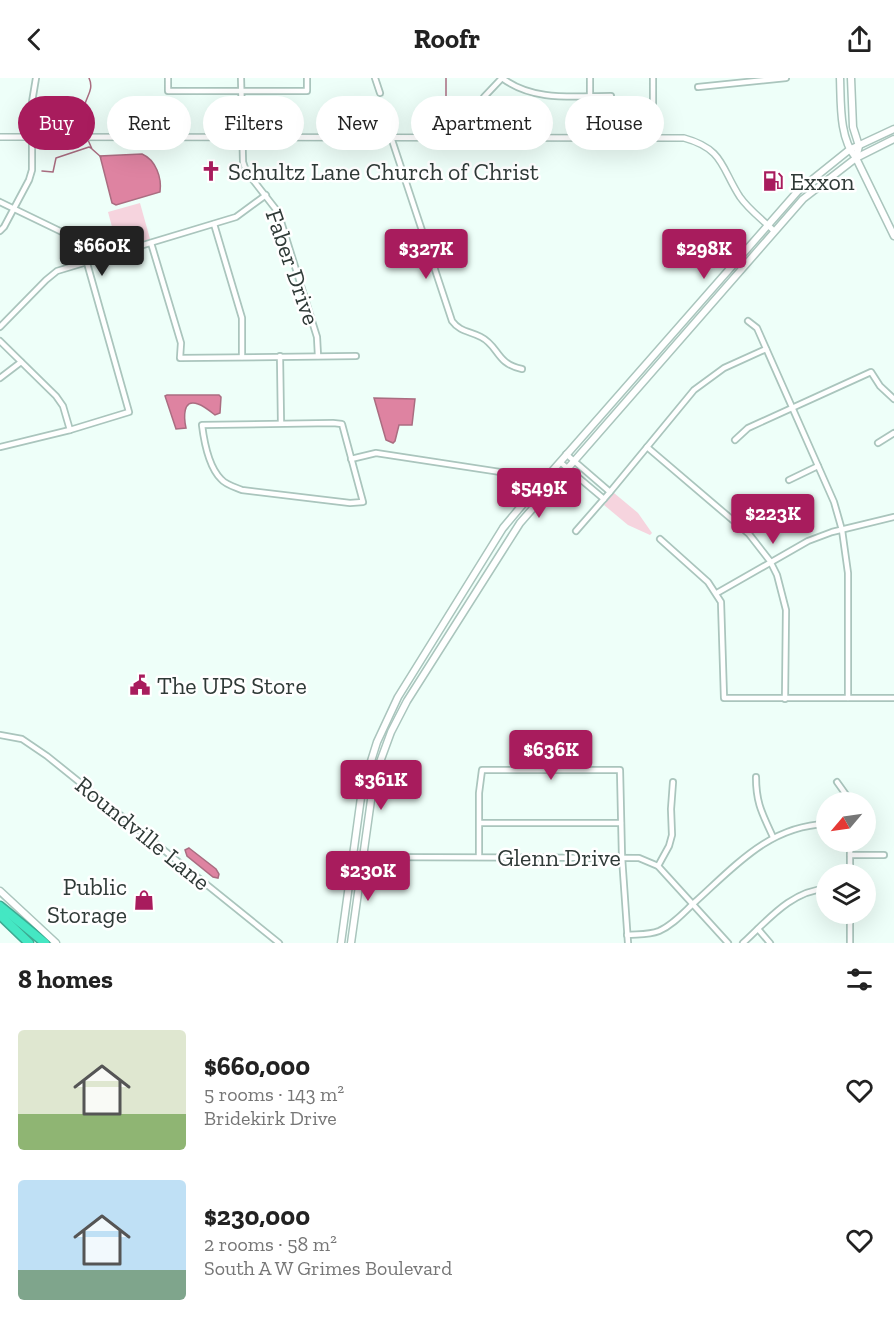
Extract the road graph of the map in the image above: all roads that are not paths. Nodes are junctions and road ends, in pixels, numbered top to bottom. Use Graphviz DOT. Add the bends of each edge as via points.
graph roads {
  1 [pos="36,78"];
  2 [pos="168,78"];
  3 [pos="241,78"];
  4 [pos="307,78"];
  5 [pos="375,78"];
  6 [pos="502,78"];
  7 [pos="590,78"];
  8 [pos="652,78"];
  9 [pos="720,78"];
  10 [pos="786,78"];
  11 [pos="840,78"];
  12 [pos="851,78"];
  13 [pos="721,85"];
  14 [pos="698,87"];
  15 [pos="241,92"];
  16 [pos="380,93"];
  17 [pos="33,96"];
  18 [pos="241,96"];
  19 [pos="485,96"];
  20 [pos="590,96"];
  21 [pos="652,96"];
  22 [pos="894,129"];
  23 [pos="0,137"];
  24 [pos="18,137"];
  25 [pos="95,137"];
  26 [pos="203,137"];
  27 [pos="399,137"];
  28 [pos="565,137"];
  29 [pos="664,137"];
  30 [pos="894,139"];
  31 [pos="859,146"];
  32 [pos="33,150"];
  33 [pos="243,150"];
  34 [pos="395,150"];
  35 [pos="849,150"];
  36 [pos="856,158"];
  37 [pos="266,195"];
  38 [pos="0,202"];
  39 [pos="14,208"];
  40 [pos="214,224"];
  41 [pos="768,225"];
  42 [pos="0,231"];
  43 [pos="774,231"];
  44 [pos="894,236"];
  45 [pos="151,243"];
  46 [pos="87,263"];
  47 [pos="706,295"];
  48 [pos="713,301"];
  49 [pos="748,321"];
  50 [pos="0,327"];
  51 [pos="0,342"];
  52 [pos="665,342"];
  53 [pos="673,347"];
  54 [pos="765,349"];
  55 [pos="280,356"];
  56 [pos="318,356"];
  57 [pos="356,356"];
  58 [pos="242,357"];
  59 [pos="21,362"];
  60 [pos="522,369"];
  61 [pos="0,378"];
  62 [pos="894,399"];
  63 [pos="614,400"];
  64 [pos="621,406"];
  65 [pos="792,407"];
  66 [pos="281,423"];
  67 [pos="70,430"];
  68 [pos="894,433"];
  69 [pos="735,440"];
  70 [pos="878,443"];
  71 [pos="0,447"];
  72 [pos="647,447"];
  73 [pos="566,454"];
  74 [pos="351,459"];
  75 [pos="574,461"];
  76 [pos="560,462"];
  77 [pos="818,466"];
  78 [pos="567,469"];
  79 [pos="789,480"];
  80 [pos="533,492"];
  81 [pos="610,492"];
  82 [pos="541,499"];
  83 [pos="604,499"];
  84 [pos="894,517"];
  85 [pos="842,530"];
  86 [pos="576,531"];
  87 [pos="660,539"];
  88 [pos="493,545"];
  89 [pos="770,561"];
  90 [pos="494,565"];
  91 [pos="717,592"];
  92 [pos="417,668"];
  93 [pos="425,673"];
  94 [pos="848,698"];
  95 [pos="894,698"];
  96 [pos="785,699"];
  97 [pos="383,729"];
  98 [pos="391,732"];
  99 [pos="0,735"];
  100 [pos="756,777"];
  101 [pos="673,782"];
  102 [pos="837,782"];
  103 [pos="844,792"];
  104 [pos="480,823"];
  105 [pos="621,823"];
  106 [pos="816,825"];
  107 [pos="773,837"];
  108 [pos="850,855"];
  109 [pos="884,855"];
  110 [pos="353,857"];
  111 [pos="362,857"];
  112 [pos="479,857"];
  113 [pos="622,857"];
  114 [pos="850,864"];
  115 [pos="658,866"];
  116 [pos="0,891"];
  117 [pos="816,891"];
  118 [pos="692,904"];
  119 [pos="0,906"];
  120 [pos="0,915"];
  121 [pos="850,924"];
  122 [pos="758,929"];
  123 [pos="627,935"];
  124 [pos="29,943"];
  125 [pos="45,943"];
  126 [pos="56,943"];
  127 [pos="279,943"];
  128 [pos="340,943"];
  129 [pos="351,943"];
  130 [pos="628,943"];
  131 [pos="728,943"];
  132 [pos="743,943"];
  133 [pos="770,943"];
  134 [pos="850,943"];
  1 -- 17 [label="street"];
  2 -- 15 [label="street" via="168,91"];
  3 -- 15 [label="street, Faber Drive"];
  4 -- 15 [label="street" via="307,91"];
  5 -- 16 [label="street"];
  6 -- 19 [label="street"];
  6 -- 20 [label="street" via="538,95"];
  7 -- 20 [label="street"];
  8 -- 21 [label="street"];
  9 -- 13 [label="street"];
  10 -- 13 [label="street"];
  11 -- 35 [label="main road"];
  12 -- 31 [label="main road" via="853,127"];
  13 -- 14 [label="street"];
  15 -- 18 [label="street, Faber Drive"];
  22 -- 31 [label="main road"];
  23 -- 24 [label="street"];
  25 -- 26 [label="street"];
  27 -- 28 [label="street"];
  29 -- 41 [label="street" via="684,138 704,145 721,162 741,199"];
  30 -- 36 [label="main road"];
  31 -- 35 [label="main road"];
  31 -- 36 [label="main road"];
  32 -- 39 [label="street" via="32,170"];
  33 -- 37 [label="street, Faber Drive" via="246,171"];
  34 -- 60 [label="street" via="452,321 456,327 482,337 504,362"];
  35 -- 36 [label="main road"];
  35 -- 41 [label="main road" via="798,191"];
  36 -- 43 [label="main road" via="803,199"];
  36 -- 44 [label="main road"];
  37 -- 40 [label="street" via="241,215"];
  37 -- 56 [label="street, Faber Drive" via="278,212 317,337"];
  38 -- 39 [label="street"];
  39 -- 42 [label="street"];
  39 -- 46 [label="street" via="76,242"];
  40 -- 45 [label="street"];
  40 -- 58 [label="street" via="242,318"];
  41 -- 43 [label="street"];
  41 -- 47 [label="main road"];
  43 -- 48 [label="main road"];
  45 -- 46 [label="street"];
  45 -- 58 [label="street" via="181,343 180,358"];
  46 -- 50 [label="street" via="57,271"];
  46 -- 67 [label="street" via="129,412"];
  47 -- 48 [label="main road"];
  47 -- 52 [label="main road"];
  48 -- 53 [label="main road"];
  49 -- 54 [label="street" via="757,328"];
  51 -- 59 [label="street"];
  52 -- 53 [label="main road"];
  52 -- 63 [label="main road"];
  53 -- 64 [label="main road"];
  54 -- 65 [label="street"];
  54 -- 72 [label="street" via="724,368 694,390"];
  55 -- 56 [label="street"];
  55 -- 58 [label="street"];
  55 -- 66 [label="street"];
  56 -- 57 [label="street"];
  59 -- 61 [label="street"];
  59 -- 67 [label="street" via="63,406"];
  62 -- 65 [label="street" via="871,372"];
  63 -- 64 [label="main road"];
  63 -- 73 [label="main road"];
  64 -- 75 [label="main road"];
  65 -- 69 [label="street" via="748,428"];
  65 -- 77 [label="street"];
  66 -- 74 [label="street" via="342,424"];
  66 -- 74 [label="street" via="202,425 212,465 221,479 242,490 363,502"];
  67 -- 71 [label="street"];
  68 -- 70 [label="street"];
  72 -- 81 [label="street"];
  72 -- 89 [label="street" via="749,534"];
  73 -- 75 [label="street"];
  73 -- 76 [label="main road"];
  74 -- 80 [label="street" via="376,453 513,474"];
  75 -- 78 [label="main road"];
  75 -- 81 [label="street"];
  76 -- 78 [label="street"];
  76 -- 80 [label="main road"];
  77 -- 79 [label="street"];
  77 -- 85 [label="street"];
  78 -- 82 [label="main road"];
  78 -- 83 [label="street"];
  80 -- 82 [label="street"];
  80 -- 88 [label="main road"];
  81 -- 83 [label="street"];
  82 -- 90 [label="main road" via="520,523"];
  83 -- 86 [label="street"];
  84 -- 85 [label="street"];
  85 -- 89 [label="street" via="808,541"];
  85 -- 94 [label="street" via="848,573"];
  87 -- 91 [label="street"];
  88 -- 90 [label="main road"];
  88 -- 92 [label="main road"];
  89 -- 91 [label="street"];
  89 -- 96 [label="street" via="786,610"];
  90 -- 93 [label="main road"];
  91 -- 96 [label="street" via="723,616 724,698"];
  92 -- 93 [label="main road"];
  92 -- 97 [label="main road"];
  93 -- 98 [label="main road"];
  94 -- 95 [label="street"];
  94 -- 96 [label="street"];
  97 -- 98 [label="main road"];
  97 -- 110 [label="main road" via="362,790"];
  98 -- 111 [label="main road" via="372,793"];
  99 -- 127 [label="street, Roundville Lane" via="22,740 38,750"];
  100 -- 107 [label="street" via="759,807"];
  101 -- 115 [label="street" via="672,835"];
  102 -- 103 [label="street"];
  104 -- 105 [label="street"];
  104 -- 105 [label="street" via="482,770 620,770"];
  104 -- 112 [label="street"];
  105 -- 113 [label="street"];
  106 -- 107 [label="street"];
  107 -- 118 [label="street"];
  108 -- 109 [label="street"];
  108 -- 114 [label="street"];
  110 -- 111 [label="street, Glenn Drive"];
  110 -- 128 [label="main road"];
  111 -- 112 [label="street, Glenn Drive"];
  111 -- 129 [label="main road"];
  112 -- 113 [label="street, Glenn Drive"];
  113 -- 115 [label="street, Glenn Drive"];
  113 -- 123 [label="street"];
  115 -- 118 [label="street"];
  116 -- 126 [label="main road"];
  117 -- 122 [label="street" via="794,899"];
  118 -- 123 [label="street" via="661,930"];
  118 -- 131 [label="street"];
  119 -- 125 [label="highway"];
  120 -- 124 [label="highway"];
  121 -- 134 [label="street"];
  122 -- 132 [label="street"];
  122 -- 133 [label="street"];
  123 -- 130 [label="street"];
}
